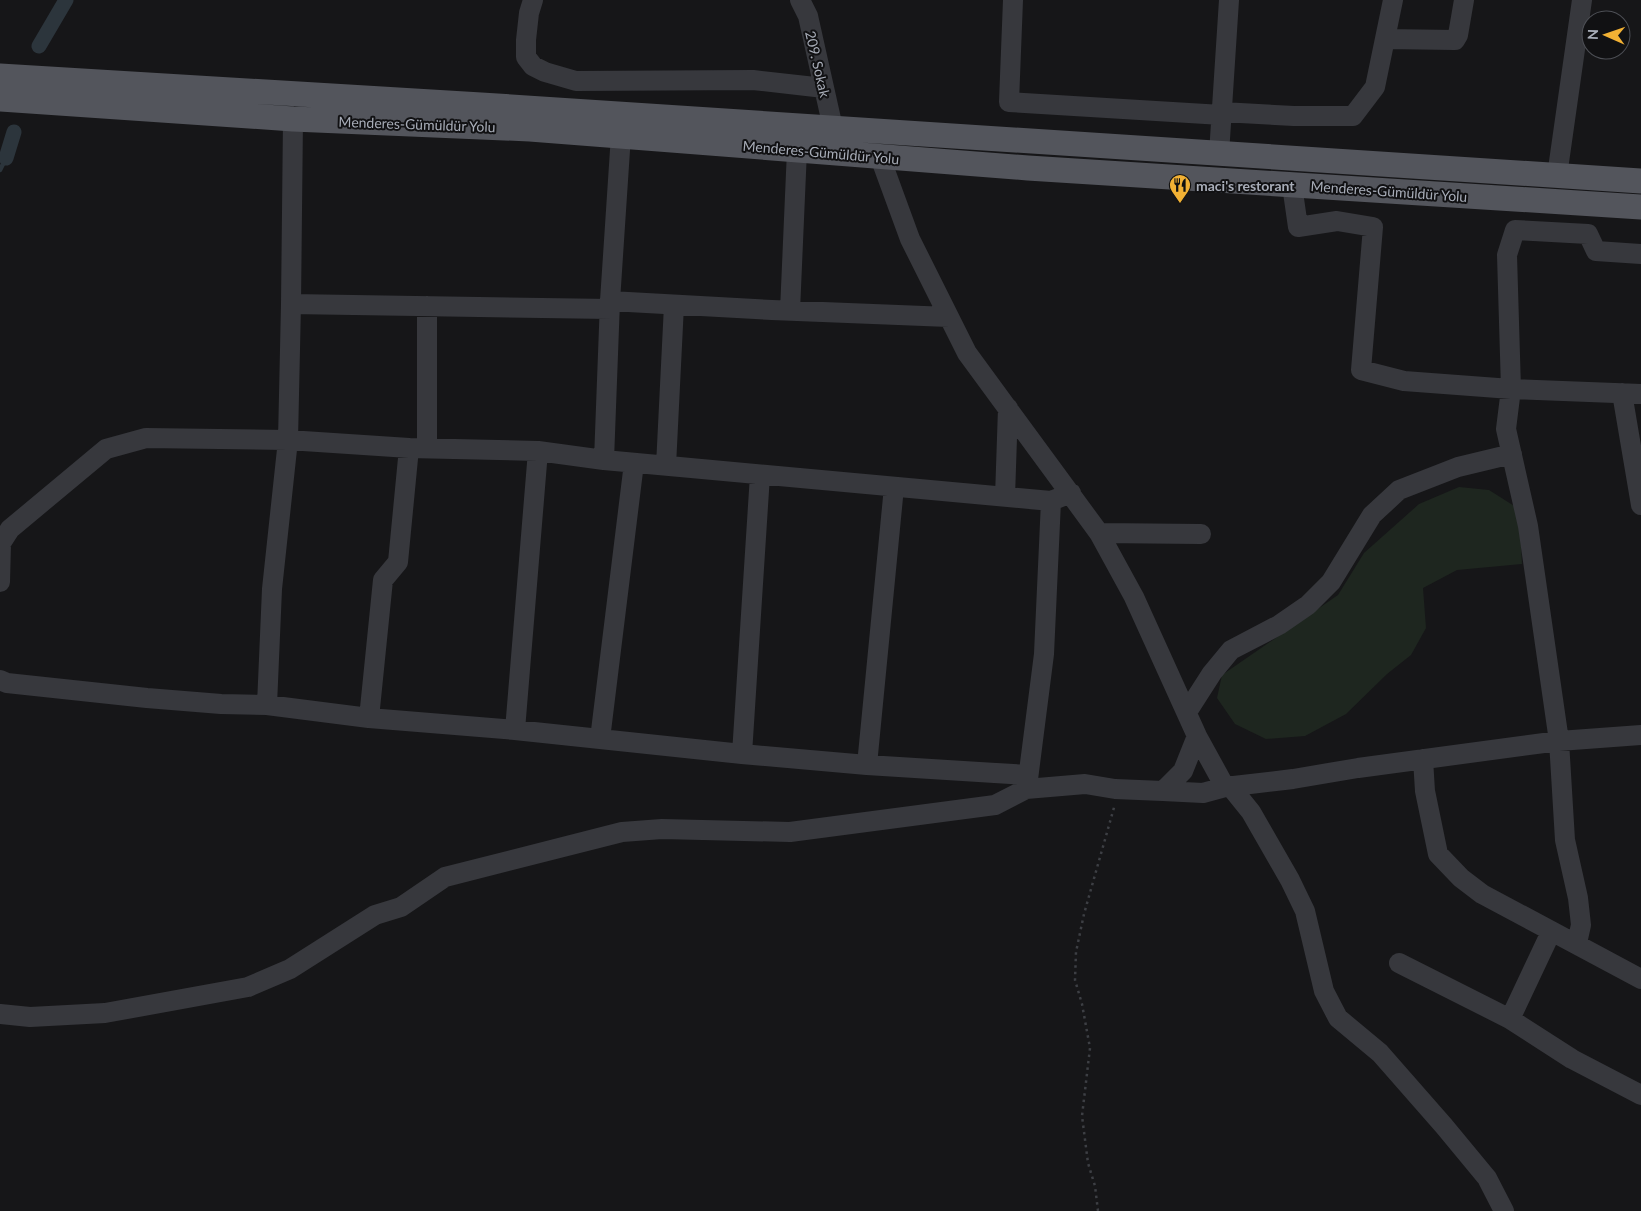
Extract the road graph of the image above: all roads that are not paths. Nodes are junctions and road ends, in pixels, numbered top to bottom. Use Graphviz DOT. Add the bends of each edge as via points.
graph roads {
  1 [pos="533,0"];
  2 [pos="800,0"];
  3 [pos="1013,0"];
  4 [pos="1230,0"];
  5 [pos="1393,0"];
  6 [pos="1464,0"];
  7 [pos="1582,0"];
  8 [pos="1385,39"];
  9 [pos="0,76"];
  10 [pos="824,88"];
  11 [pos="0,100"];
  12 [pos="1222,113"];
  13 [pos="293,119"];
  14 [pos="833,128"];
  15 [pos="622,135"];
  16 [pos="797,150"];
  17 [pos="1219,154"];
  18 [pos="880,157"];
  19 [pos="1557,176"];
  20 [pos="1641,181"];
  21 [pos="1292,185"];
  22 [pos="1641,207"];
  23 [pos="1641,254"];
  24 [pos="291,304"];
  25 [pos="610,305"];
  26 [pos="427,306"];
  27 [pos="674,306"];
  28 [pos="790,311"];
  29 [pos="948,317"];
  30 [pos="1511,389"];
  31 [pos="1631,394"];
  32 [pos="1008,408"];
  33 [pos="288,440"];
  34 [pos="418,448"];
  35 [pos="538,451"];
  36 [pos="1512,454"];
  37 [pos="604,460"];
  38 [pos="634,463"];
  39 [pos="666,466"];
  40 [pos="760,475"];
  41 [pos="894,487"];
  42 [pos="1071,493"];
  43 [pos="1005,497"];
  44 [pos="1051,501"];
  45 [pos="1641,505"];
  46 [pos="1100,533"];
  47 [pos="1201,534"];
  48 [pos="0,582"];
  49 [pos="0,680"];
  50 [pos="266,705"];
  51 [pos="1187,712"];
  52 [pos="369,718"];
  53 [pos="515,730"];
  54 [pos="1641,735"];
  55 [pos="1197,736"];
  56 [pos="600,739"];
  57 [pos="1559,741"];
  58 [pos="742,754"];
  59 [pos="1423,759"];
  60 [pos="867,765"];
  61 [pos="1027,782"];
  62 [pos="1228,787"];
  63 [pos="1163,791"];
  64 [pos="1550,932"];
  65 [pos="1577,943"];
  66 [pos="1399,963"];
  67 [pos="1641,979"];
  68 [pos="0,1014"];
  69 [pos="1510,1019"];
  70 [pos="1641,1095"];
  71 [pos="1504,1211"];
  1 -- 10 [label="street" via="526,57 533,66 545,72 576,81 753,80"];
  2 -- 10 [label="street, 209. Sokak" via="808,16"];
  3 -- 12 [label="street" via="1009,102"];
  4 -- 12 [label="street"];
  5 -- 8 [label="street"];
  6 -- 8 [label="street" via="1455,40"];
  7 -- 19 [label="street"];
  8 -- 12 [label="street" via="1375,88 1353,116"];
  9 -- 14 [label="main road, Menderes-Gümüldür Yolu"];
  10 -- 14 [label="street, 209. Sokak"];
  11 -- 13 [label="main road, Menderes-Gümüldür Yolu"];
  12 -- 17 [label="street"];
  13 -- 15 [label="main road, Menderes-Gümüldür Yolu" via="530,128"];
  13 -- 24 [label="street"];
  14 -- 17 [label="main road, Menderes-Gümüldür Yolu"];
  15 -- 16 [label="main road, Menderes-Gümüldür Yolu"];
  15 -- 25 [label="street"];
  16 -- 18 [label="main road, Menderes-Gümüldür Yolu"];
  16 -- 28 [label="street"];
  17 -- 19 [label="main road, Menderes-Gümüldür Yolu"];
  18 -- 21 [label="main road, Menderes-Gümüldür Yolu"];
  18 -- 29 [label="street" via="910,239"];
  19 -- 20 [label="main road, Menderes-Gümüldür Yolu"];
  21 -- 22 [label="main road, Menderes-Gümüldür Yolu"];
  21 -- 30 [label="street" via="1298,227 1337,221 1373,227 1361,370 1404,381"];
  23 -- 30 [label="street" via="1596,251 1588,234 1515,230 1507,255"];
  24 -- 26 [label="street"];
  24 -- 33 [label="street"];
  25 -- 26 [label="street"];
  25 -- 27 [label="street"];
  25 -- 37 [label="street"];
  26 -- 34 [label="street"];
  27 -- 28 [label="street"];
  27 -- 39 [label="street"];
  28 -- 29 [label="street"];
  29 -- 32 [label="street" via="967,353"];
  30 -- 31 [label="street"];
  30 -- 36 [label="street" via="1506,429"];
  31 -- 45 [label="street"];
  32 -- 42 [label="street"];
  32 -- 43 [label="street"];
  33 -- 34 [label="street"];
  33 -- 48 [label="street" via="146,438 106,449 10,529 1,543"];
  33 -- 50 [label="street" via="272,589"];
  34 -- 35 [label="street"];
  34 -- 52 [label="street" via="398,562 383,580"];
  35 -- 37 [label="street"];
  35 -- 53 [label="street"];
  36 -- 51 [label="street" via="1458,466 1399,490 1372,514 1331,582 1308,605 1279,625 1231,650"];
  36 -- 57 [label="street" via="1528,526"];
  37 -- 38 [label="street"];
  38 -- 39 [label="street"];
  38 -- 56 [label="street"];
  39 -- 40 [label="street"];
  40 -- 41 [label="street"];
  40 -- 58 [label="street"];
  41 -- 43 [label="street"];
  41 -- 60 [label="street"];
  42 -- 44 [label="street"];
  42 -- 46 [label="street"];
  43 -- 44 [label="street"];
  44 -- 61 [label="street" via="1044,654"];
  46 -- 47 [label="street"];
  46 -- 51 [label="street" via="1134,597"];
  49 -- 50 [label="street" via="147,698"];
  50 -- 52 [label="street"];
  51 -- 55 [label="street"];
  52 -- 53 [label="street"];
  53 -- 56 [label="street"];
  54 -- 57 [label="street"];
  55 -- 62 [label="street"];
  55 -- 63 [label="street" via="1183,771"];
  56 -- 58 [label="street"];
  57 -- 59 [label="street"];
  57 -- 65 [label="street" via="1565,840 1581,925"];
  58 -- 60 [label="street"];
  59 -- 62 [label="street"];
  59 -- 64 [label="street" via="1425,791 1438,854 1482,894"];
  60 -- 61 [label="street"];
  61 -- 63 [label="street"];
  61 -- 68 [label="street" via="995,805 790,832 662,829 622,832 445,877 401,907 375,915 290,969 248,987 105,1013 30,1017"];
  62 -- 63 [label="street" via="1203,793"];
  62 -- 71 [label="street" via="1250,812 1305,911 1324,991 1338,1018 1380,1052 1444,1126 1487,1178"];
  64 -- 65 [label="street"];
  64 -- 69 [label="street"];
  65 -- 67 [label="street"];
  66 -- 69 [label="street"];
  69 -- 70 [label="street" via="1572,1058"];
}
